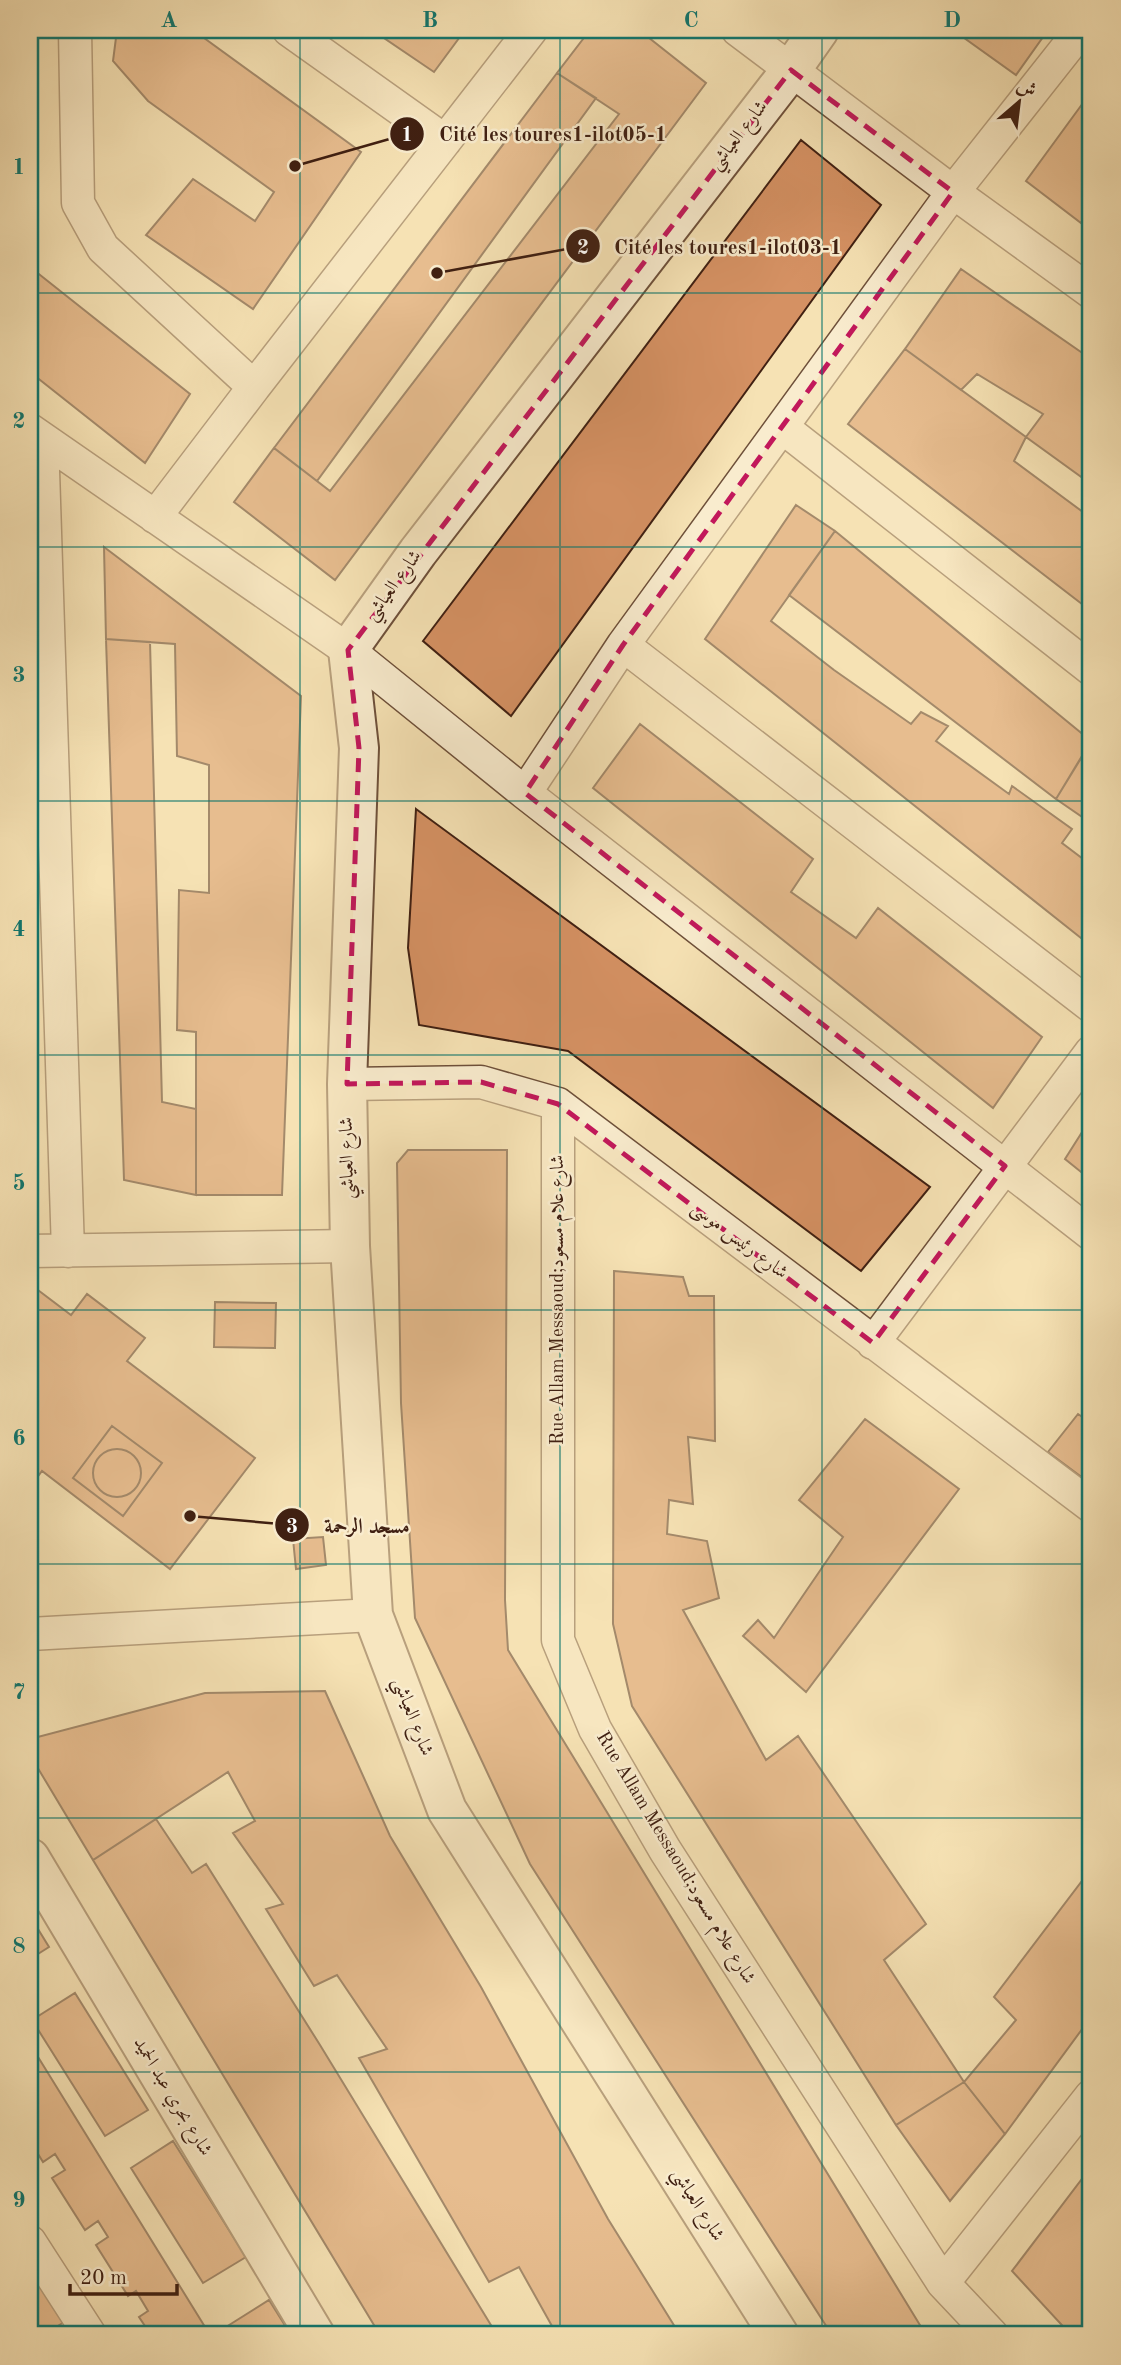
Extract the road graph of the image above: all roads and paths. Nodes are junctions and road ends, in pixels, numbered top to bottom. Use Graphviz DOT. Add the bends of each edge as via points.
graph roads {
  1 [pos="75,30"];
  2 [pos="289,30"];
  3 [pos="531,30"];
  4 [pos="738,30"];
  5 [pos="819,30"];
  6 [pos="1081,30"];
  7 [pos="791,70"];
  8 [pos="445,141"];
  9 [pos="953,192"];
  10 [pos="1091,292"];
  11 [pos="254,387"];
  12 [pos="782,427"];
  13 [pos="36,434"];
  14 [pos="155,517"];
  15 [pos="623,645"];
  16 [pos="348,650"];
  17 [pos="1091,669"];
  18 [pos="525,793"];
  19 [pos="1091,1006"];
  20 [pos="1091,1052"];
  21 [pos="347,1084"];
  22 [pos="558,1104"];
  23 [pos="1005,1166"];
  24 [pos="1091,1234"];
  25 [pos="350,1246"];
  26 [pos="30,1251"];
  27 [pos="68,1251"];
  28 [pos="873,1343"];
  29 [pos="1091,1506"];
  30 [pos="373,1615"];
  31 [pos="30,1634"];
  32 [pos="30,1858"];
  33 [pos="1091,2096"];
  34 [pos="30,2242"];
  35 [pos="943,2283"];
  36 [pos="90,2335"];
  37 [pos="315,2335"];
  38 [pos="779,2335"];
  39 [pos="992,2335"];
  1 -- 11 [label="street" via="78,203 103,248"];
  2 -- 8 [label="street"];
  3 -- 8 [label="street"];
  4 -- 7 [label="street"];
  5 -- 7 [label="street, شارع العياشي"];
  6 -- 9 [label="street"];
  7 -- 9 [label="street"];
  7 -- 16 [label="street, شارع العياشي" via="426,541"];
  8 -- 11 [label="street"];
  9 -- 10 [label="street"];
  9 -- 12 [label="street"];
  11 -- 14 [label="street"];
  12 -- 15 [label="street"];
  12 -- 17 [label="street"];
  13 -- 14 [label="street"];
  13 -- 27 [label="street"];
  14 -- 16 [label="street"];
  15 -- 18 [label="street"];
  15 -- 19 [label="street"];
  16 -- 18 [label="street"];
  16 -- 21 [label="street, شارع العياشي" via="359,748"];
  18 -- 23 [label="street"];
  20 -- 23 [label="street"];
  21 -- 22 [label="street, شارع رئيس موسى" via="481,1082"];
  21 -- 25 [label="street, شارع العياشي"];
  22 -- 28 [label="street, شارع رئيس موسى"];
  22 -- 35 [label="street, Rue Allam Messaoud;شارع علام مسعود" via="558,1640 596,1729 666,1850"];
  23 -- 24 [label="street"];
  23 -- 28 [label="street"];
  25 -- 27 [label="street"];
  25 -- 30 [label="street, شارع العياشي"];
  26 -- 27 [label="street"];
  28 -- 29 [label="street, شارع رئيس موسى"];
  30 -- 31 [label="street"];
  30 -- 38 [label="street, شارع العياشي" via="447,1810"];
  32 -- 37 [label="street, شارع بحري عبد الحميد"];
  33 -- 35 [label="street"];
  34 -- 36 [label="street"];
  35 -- 39 [label="street, Rue Allam Messaoud;شارع علام مسعود"];
}
